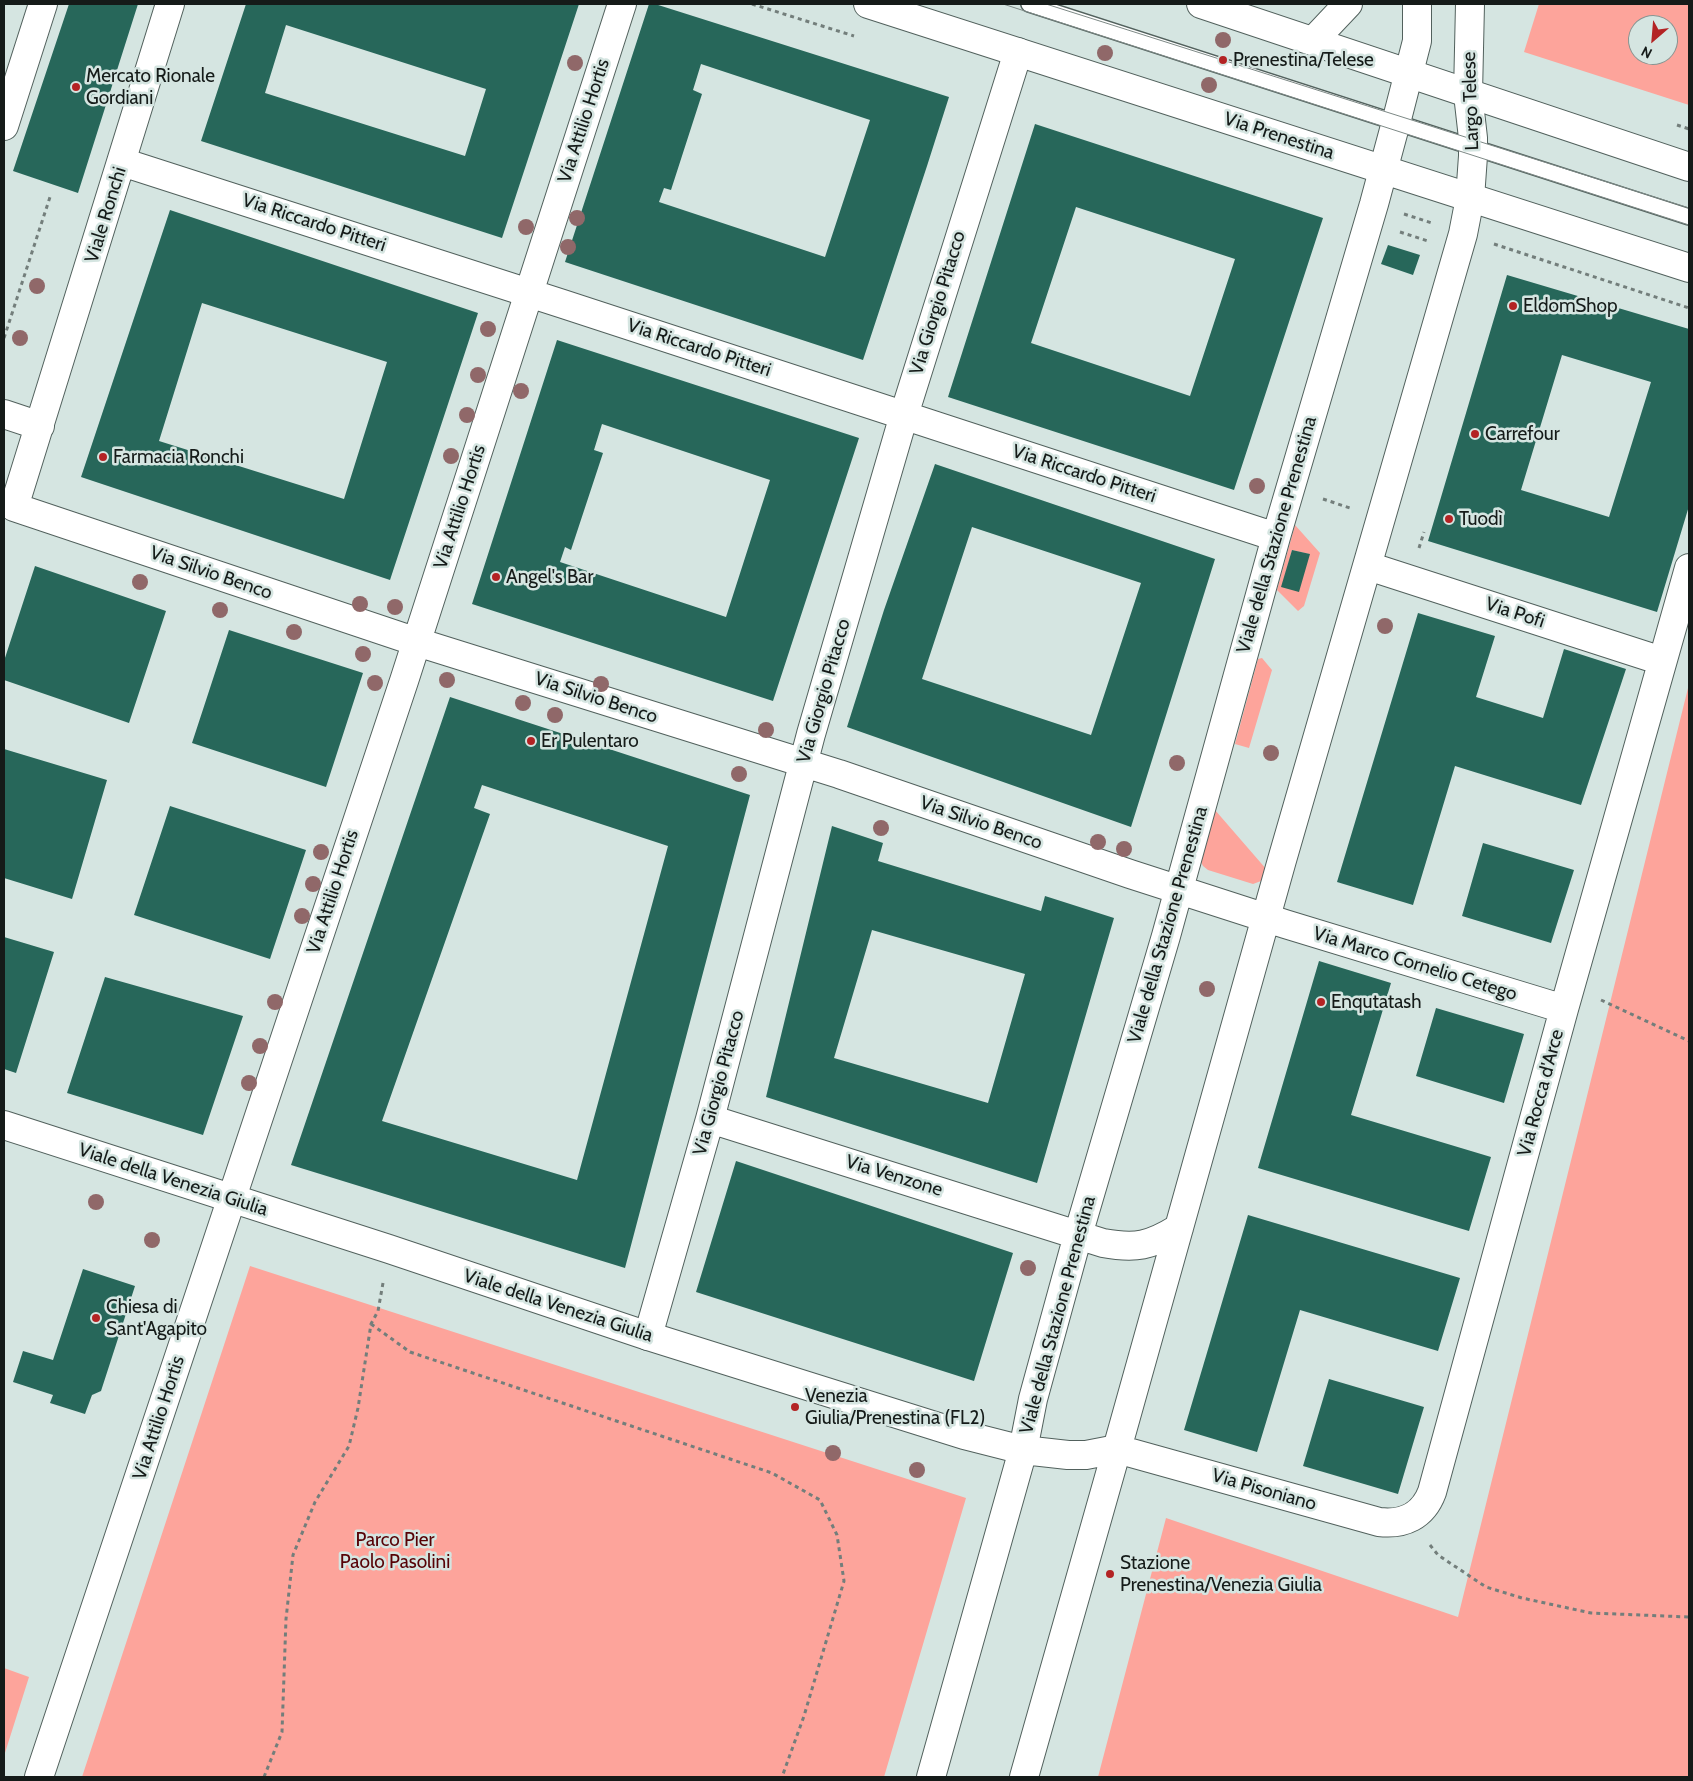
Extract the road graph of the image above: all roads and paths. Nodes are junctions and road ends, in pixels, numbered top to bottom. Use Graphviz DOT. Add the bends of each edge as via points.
graph roads {
  1 [pos="43,4"];
  2 [pos="170,4"];
  3 [pos="622,4"];
  4 [pos="868,4"];
  5 [pos="1029,4"];
  6 [pos="1201,4"];
  7 [pos="1348,4"];
  8 [pos="1417,4"];
  9 [pos="1470,4"];
  10 [pos="1313,41"];
  11 [pos="1018,52"];
  12 [pos="1409,74"];
  13 [pos="1468,94"];
  14 [pos="1396,122"];
  15 [pos="4,126"];
  16 [pos="1473,147"];
  17 [pos="122,162"];
  18 [pos="1689,167"];
  19 [pos="1384,169"];
  20 [pos="50,194"];
  21 [pos="1470,198"];
  22 [pos="1689,217"];
  23 [pos="1400,232"];
  24 [pos="1436,244"];
  25 [pos="1496,245"];
  26 [pos="1689,268"];
  27 [pos="530,293"];
  28 [pos="1689,308"];
  29 [pos="4,338"];
  30 [pos="4,414"];
  31 [pos="904,414"];
  32 [pos="40,426"];
  33 [pos="1315,496"];
  34 [pos="14,507"];
  35 [pos="1351,508"];
  36 [pos="1424,532"];
  37 [pos="1276,537"];
  38 [pos="1418,550"];
  39 [pos="1368,566"];
  40 [pos="1689,568"];
  41 [pos="417,642"];
  42 [pos="1662,661"];
  43 [pos="803,763"];
  44 [pos="1178,888"];
  45 [pos="1266,918"];
  46 [pos="1567,998"];
  47 [pos="1689,1041"];
  48 [pos="710,1119"];
  49 [pos="4,1125"];
  50 [pos="232,1198"];
  51 [pos="1178,1228"];
  52 [pos="1078,1235"];
  53 [pos="389,1250"];
  54 [pos="371,1324"];
  55 [pos="648,1336"];
  56 [pos="1117,1449"];
  57 [pos="1023,1450"];
  58 [pos="1411,1519"];
  59 [pos="1689,1617"];
  60 [pos="39,1777"];
  61 [pos="264,1777"];
  62 [pos="782,1777"];
  63 [pos="931,1777"];
  64 [pos="1024,1777"];
  1 -- 15 [label="street"];
  2 -- 17 [label="street, Viale Ronchi"];
  3 -- 27 [label="street, Via Attilio Hortis"];
  4 -- 11 [label="street, Via Prenestina"];
  5 -- 14 [label="lane"];
  6 -- 10 [label="street"];
  7 -- 10 [label="street"];
  8 -- 12 [label="street" via="1417,41"];
  9 -- 13 [label="street, Largo Telese"];
  10 -- 12 [label="street"];
  11 -- 19 [label="street, Via Prenestina"];
  11 -- 31 [label="street, Via Giorgio Pitacco"];
  12 -- 13 [label="street"];
  12 -- 14 [label="street, Viale della Stazione Prenestina"];
  13 -- 16 [label="street, Largo Telese"];
  13 -- 18 [label="street"];
  14 -- 16 [label="lane"];
  14 -- 19 [label="street, Viale della Stazione Prenestina"];
  16 -- 21 [label="street, Largo Telese"];
  16 -- 22 [label="lane"];
  17 -- 27 [label="street, Via Riccardo Pitteri"];
  17 -- 32 [label="street, Viale Ronchi"];
  19 -- 21 [label="street, Via Prenestina"];
  19 -- 37 [label="street, Viale della Stazione Prenestina"];
  20 -- 29 [label="path"];
  21 -- 26 [label="street, Via Prenestina"];
  21 -- 39 [label="street" via="1463,234"];
  23 -- 24 [label="path"];
  25 -- 28 [label="path"];
  27 -- 31 [label="street, Via Riccardo Pitteri"];
  27 -- 41 [label="street, Via Attilio Hortis"];
  30 -- 32 [label="street"];
  31 -- 37 [label="street, Via Riccardo Pitteri"];
  31 -- 43 [label="street, Via Giorgio Pitacco"];
  32 -- 34 [label="street, Viale Ronchi"];
  33 -- 35 [label="path"];
  34 -- 41 [label="street, Via Silvio Benco"];
  36 -- 38 [label="path"];
  37 -- 44 [label="street, Viale della Stazione Prenestina"];
  39 -- 42 [label="street, Via Pofi"];
  39 -- 45 [label="street"];
  40 -- 42 [label="street, Via Rocca d'Arce"];
  41 -- 43 [label="street, Via Silvio Benco"];
  41 -- 50 [label="street, Via Attilio Hortis"];
  42 -- 46 [label="street, Via Rocca d'Arce"];
  43 -- 44 [label="street, Via Silvio Benco"];
  43 -- 48 [label="street, Via Giorgio Pitacco"];
  44 -- 45 [label="street, Via Silvio Benco"];
  44 -- 52 [label="street, Viale della Stazione Prenestina"];
  45 -- 46 [label="street, Via Marco Cornelio Cetego"];
  45 -- 51 [label="street"];
  46 -- 47 [label="path" via="1601,1000"];
  46 -- 58 [label="street, Via Rocca d'Arce" via="1432,1492 1425,1506"];
  48 -- 52 [label="street, Via Venzone"];
  48 -- 55 [label="street, Via Giorgio Pitacco"];
  49 -- 50 [label="street, Viale della Venezia Giulia"];
  50 -- 53 [label="street, Viale della Venezia Giulia"];
  50 -- 60 [label="street, Via Attilio Hortis"];
  51 -- 52 [label="street, Via Venzone" via="1152,1242 1127,1247"];
  51 -- 56 [label="street"];
  52 -- 57 [label="street, Viale della Stazione Prenestina" via="1033,1399"];
  53 -- 54 [label="path" via="378,1311"];
  53 -- 55 [label="street, Viale della Venezia Giulia"];
  54 -- 61 [label="path" via="349,1446 314,1502 293,1555 286,1619 282,1732"];
  54 -- 62 [label="path" via="410,1352 772,1473 820,1500 837,1535 844,1582"];
  55 -- 57 [label="street, Viale della Venezia Giulia" via="955,1433"];
  56 -- 57 [label="street, Viale della Venezia Giulia" via="1086,1455"];
  56 -- 58 [label="street, Via Pisoniano" via="1379,1522"];
  56 -- 64 [label="street"];
  57 -- 63 [label="street, Viale della Stazione Prenestina"];
  58 -- 59 [label="path" via="1438,1555 1486,1587 1591,1613"];
}
